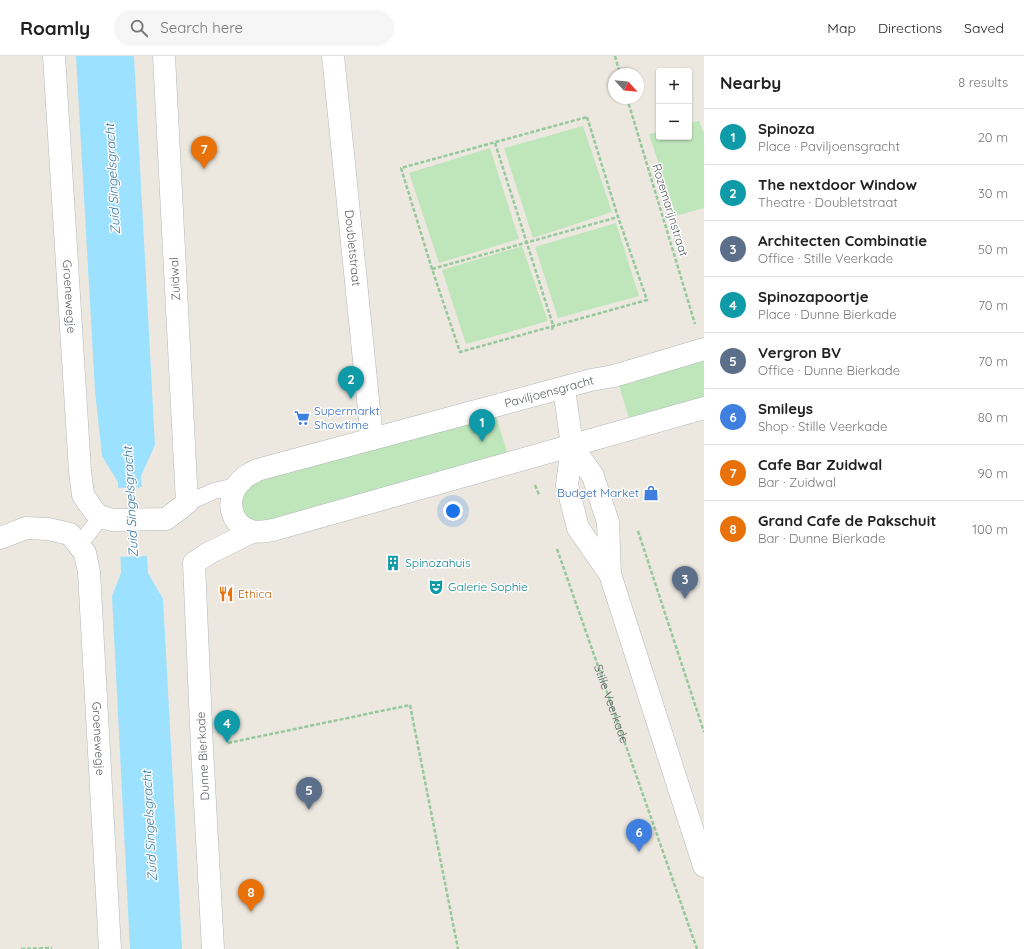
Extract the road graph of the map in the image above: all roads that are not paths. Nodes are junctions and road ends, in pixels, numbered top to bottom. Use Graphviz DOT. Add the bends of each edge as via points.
graph roads {
  1 [pos="54,56"];
  2 [pos="164,56"];
  3 [pos="333,56"];
  4 [pos="704,349"];
  5 [pos="564,388"];
  6 [pos="704,408"];
  7 [pos="372,439"];
  8 [pos="572,446"];
  9 [pos="236,486"];
  10 [pos="187,503"];
  11 [pos="107,519"];
  12 [pos="252,532"];
  13 [pos="0,538"];
  14 [pos="74,539"];
  15 [pos="610,574"];
  16 [pos="704,866"];
  17 [pos="110,949"];
  18 [pos="213,949"];
  1 -- 11 [label="street, Groenewegje" via="80,471 83,495 94,511"];
  2 -- 10 [label="street, Zuidwal"];
  3 -- 7 [label="street, Doubletstraat"];
  4 -- 5 [label="street, Paviljoensgracht"];
  5 -- 7 [label="street, Paviljoensgracht"];
  5 -- 8 [label="street"];
  6 -- 8 [label="street"];
  7 -- 9 [label="street, Paviljoensgracht" via="257,470"];
  8 -- 12 [label="street" via="273,530"];
  8 -- 15 [label="street" via="593,476 608,522"];
  8 -- 15 [label="street" via="567,485 578,528"];
  9 -- 10 [label="lane, Paviljoensgracht" via="214,491"];
  9 -- 12 [label="street" via="231,498 235,520"];
  10 -- 11 [label="street" via="166,519"];
  11 -- 14 [label="lane"];
  12 -- 18 [label="street, Dunne Bierkade" via="194,563"];
  13 -- 14 [label="street" via="26,528 48,529"];
  14 -- 17 [label="street, Groenewegje" via="85,553 89,572"];
  15 -- 16 [label="street"];
}
